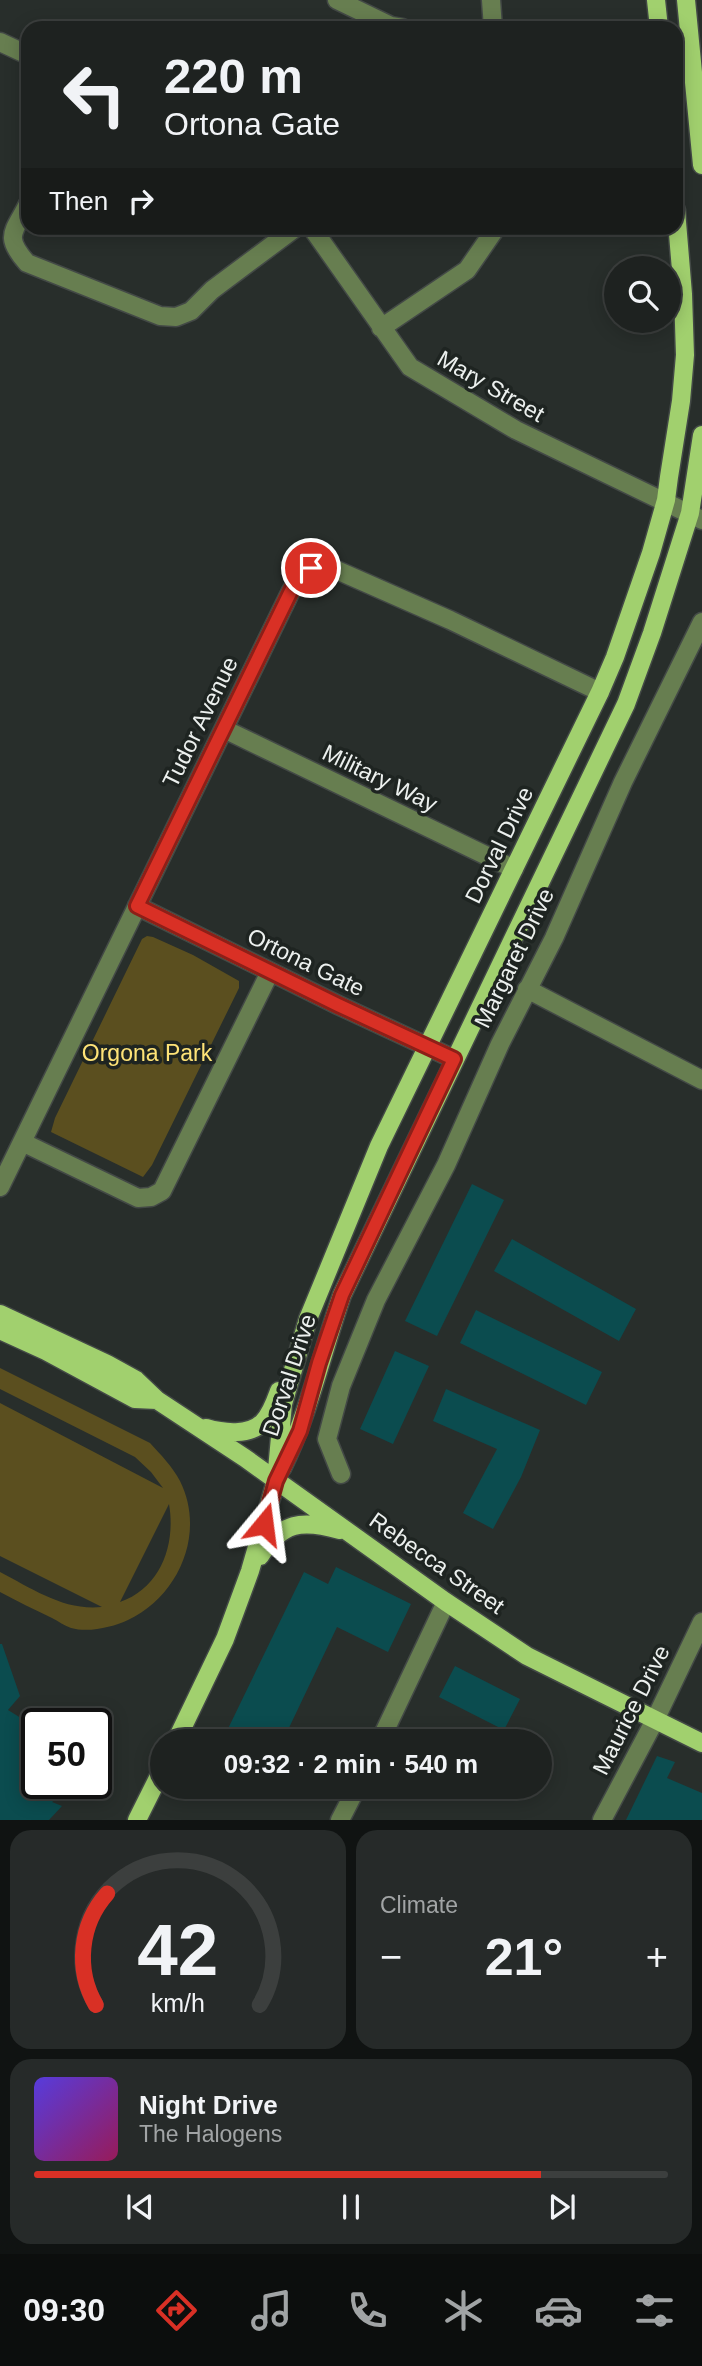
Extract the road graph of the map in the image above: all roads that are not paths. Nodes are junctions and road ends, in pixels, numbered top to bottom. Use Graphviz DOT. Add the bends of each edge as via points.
graph roads {
  1 [pos="337,0"];
  2 [pos="491,0"];
  3 [pos="656,0"];
  4 [pos="686,0"];
  5 [pos="381,21"];
  6 [pos="493,21"];
  7 [pos="658,21"];
  8 [pos="0,42"];
  9 [pos="21,52"];
  10 [pos="702,164"];
  11 [pos="21,217"];
  12 [pos="286,235"];
  13 [pos="317,235"];
  14 [pos="491,235"];
  15 [pos="678,235"];
  16 [pos="381,328"];
  17 [pos="702,435"];
  18 [pos="666,500"];
  19 [pos="696,516"];
  20 [pos="702,622"];
  21 [pos="600,692"];
  22 [pos="224,729"];
  23 [pos="514,870"];
  24 [pos="137,906"];
  25 [pos="270,972"];
  26 [pos="527,989"];
  27 [pos="427,1047"];
  28 [pos="454,1059"];
  29 [pos="702,1080"];
  30 [pos="22,1142"];
  31 [pos="0,1187"];
  32 [pos="0,1314"];
  33 [pos="0,1330"];
  34 [pos="294,1363"];
  35 [pos="158,1400"];
  36 [pos="192,1424"];
  37 [pos="341,1474"];
  38 [pos="276,1481"];
  39 [pos="353,1534"];
  40 [pos="250,1571"];
  41 [pos="446,1602"];
  42 [pos="702,1622"];
  43 [pos="655,1720"];
  44 [pos="182,1729"];
  45 [pos="386,1729"];
  46 [pos="702,1743"];
  47 [pos="150,1794"];
  48 [pos="351,1799"];
  49 [pos="137,1820"];
  50 [pos="340,1820"];
  51 [pos="602,1820"];
  1 -- 5 [label="street"];
  2 -- 6 [label="street"];
  3 -- 7 [label="main road"];
  4 -- 10 [label="main road"];
  8 -- 9 [label="street"];
  11 -- 12 [label="street" via="12,234 14,249 27,263 160,316 176,317 191,311"];
  13 -- 16 [label="street, Mary Street"];
  14 -- 16 [label="street" via="467,270"];
  15 -- 18 [label="main road, Dorval Drive" via="685,355"];
  16 -- 18 [label="street, Mary Street" via="410,368 516,430"];
  17 -- 19 [label="main road, Dorval Drive"];
  18 -- 19 [label="street, Mary Street"];
  18 -- 21 [label="main road, Dorval Drive"];
  19 -- 28 [label="main road, Dorval Drive" via="626,704"];
  20 -- 26 [label="street, Margaret Drive"];
  21 -- 22 [label="street, Tudor Avenue" via="450,620 318,566 298,577"];
  21 -- 23 [label="main road, Dorval Drive"];
  22 -- 23 [label="street, Military Way"];
  22 -- 24 [label="street, Tudor Avenue"];
  23 -- 27 [label="main road, Dorval Drive"];
  24 -- 25 [label="street, Ortona Gate"];
  24 -- 30 [label="street, Tudor Avenue"];
  25 -- 27 [label="street, Ortona Gate"];
  25 -- 30 [label="street" via="162,1191 138,1198"];
  26 -- 29 [label="street"];
  26 -- 37 [label="street, Margaret Drive" via="446,1165 376,1300 341,1386 327,1440"];
  27 -- 28 [label="street, Ortona Gate"];
  27 -- 34 [label="main road, Dorval Drive" via="379,1146"];
  28 -- 38 [label="main road, Dorval Drive" via="342,1295 300,1431"];
  30 -- 31 [label="street, Tudor Avenue"];
  32 -- 35 [label="main road, Rebecca Street" via="107,1364 136,1380"];
  33 -- 35 [label="main road, Rebecca Street" via="135,1399"];
  34 -- 36 [label="main road" via="262,1424 232,1432"];
  34 -- 38 [label="main road, Dorval Drive" via="283,1404"];
  35 -- 36 [label="main road, Rebecca Street"];
  36 -- 38 [label="main road, Rebecca Street"];
  38 -- 39 [label="main road, Rebecca Street"];
  38 -- 40 [label="main road, Dorval Drive"];
  39 -- 40 [label="main road" via="309,1523 293,1525 268,1543"];
  39 -- 41 [label="main road, Rebecca Street"];
  40 -- 44 [label="main road, Dorval Drive" via="225,1639"];
  41 -- 43 [label="main road, Rebecca Street" via="527,1656"];
  41 -- 45 [label="street"];
  42 -- 43 [label="street, Maurice Drive"];
  43 -- 46 [label="main road, Rebecca Street"];
  43 -- 51 [label="street, Maurice Drive"];
  47 -- 49 [label="main road"];
  48 -- 50 [label="street"];
}
